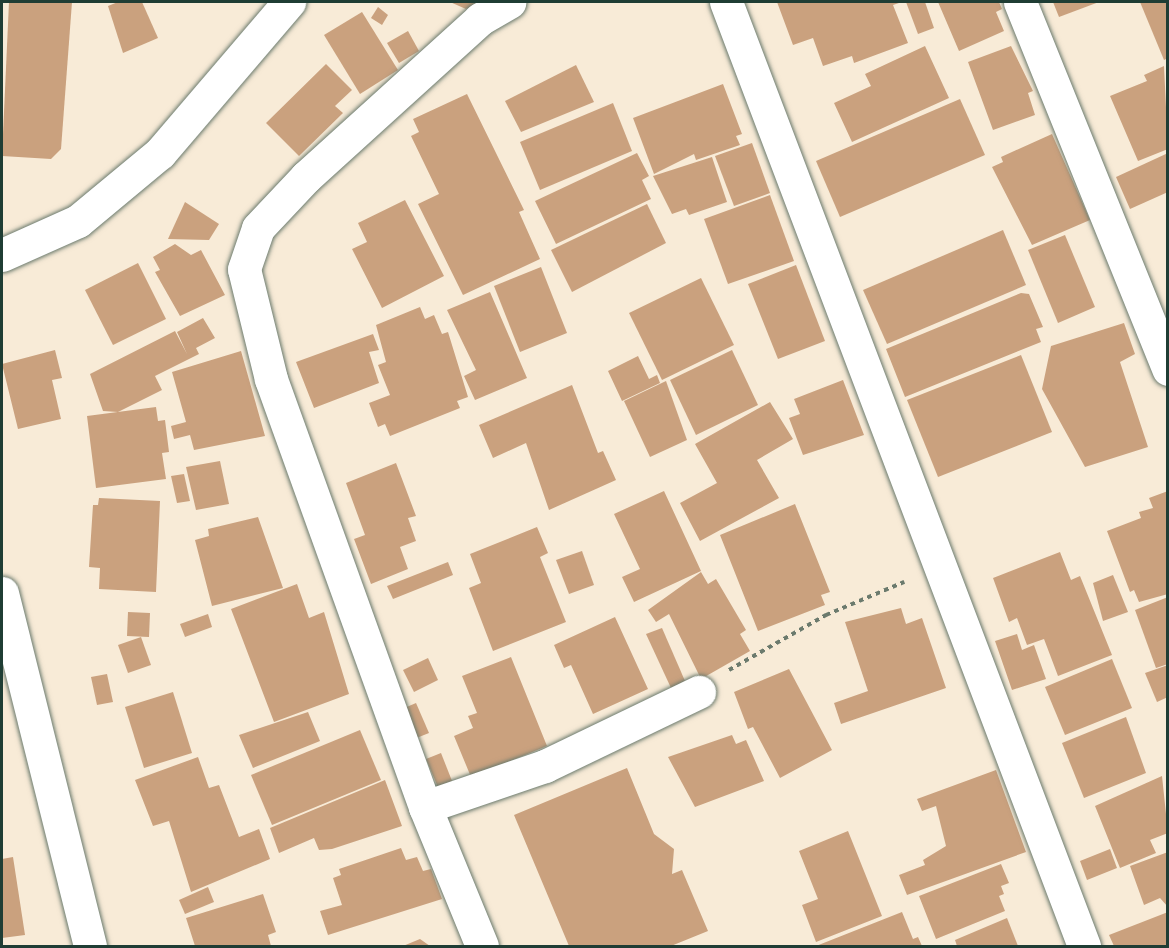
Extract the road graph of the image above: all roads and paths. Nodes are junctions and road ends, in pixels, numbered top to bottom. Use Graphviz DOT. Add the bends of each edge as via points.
graph roads {
  1 [pos="289,2"];
  2 [pos="509,2"];
  3 [pos="726,2"];
  4 [pos="1020,2"];
  5 [pos="2,255"];
  6 [pos="1167,369"];
  7 [pos="938,567"];
  8 [pos="2,593"];
  9 [pos="699,692"];
  10 [pos="425,807"];
  11 [pos="90,946"];
  12 [pos="482,946"];
  13 [pos="1084,946"];
  1 -- 5 [label="street" via="160,153 78,221"];
  2 -- 10 [label="street" via="480,19 388,101 258,228 244,268 271,379"];
  3 -- 7 [label="street"];
  4 -- 6 [label="street"];
  7 -- 9 [label="path" via="826,615 711,679"];
  7 -- 13 [label="street"];
  8 -- 11 [label="street"];
  9 -- 10 [label="street" via="545,766"];
  10 -- 12 [label="street"];
}
